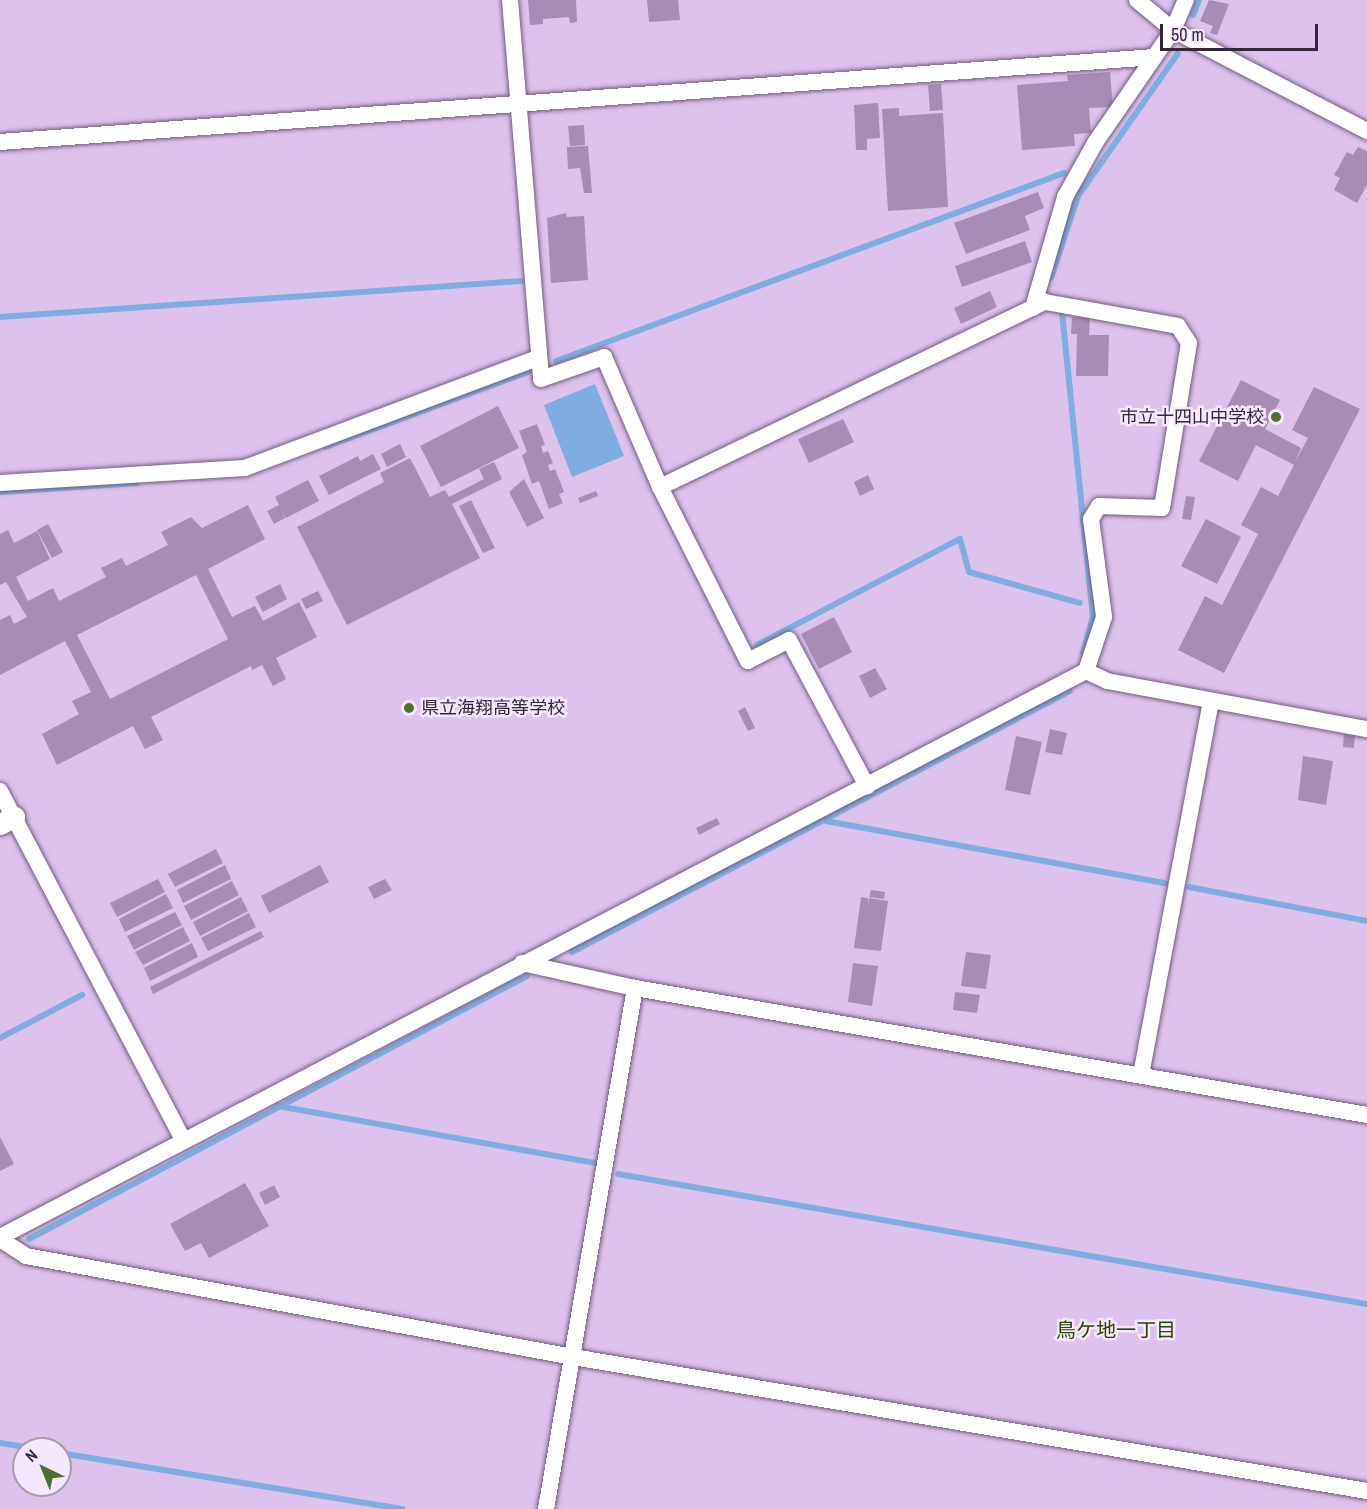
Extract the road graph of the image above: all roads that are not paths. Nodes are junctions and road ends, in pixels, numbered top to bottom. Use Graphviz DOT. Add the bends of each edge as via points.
graph roads {
  1 [pos="510,0"];
  2 [pos="1137,0"];
  3 [pos="1186,0"];
  4 [pos="1173,30"];
  5 [pos="1154,57"];
  6 [pos="518,104"];
  7 [pos="1367,131"];
  8 [pos="0,142"];
  9 [pos="1033,308"];
  10 [pos="538,358"];
  11 [pos="0,483"];
  12 [pos="660,487"];
  13 [pos="1086,671"];
  14 [pos="1211,701"];
  15 [pos="1367,729"];
  16 [pos="867,786"];
  17 [pos="0,791"];
  18 [pos="7,820"];
  19 [pos="522,963"];
  20 [pos="635,988"];
  21 [pos="1141,1075"];
  22 [pos="1367,1115"];
  23 [pos="182,1138"];
  24 [pos="0,1238"];
  25 [pos="573,1357"];
  26 [pos="1367,1491"];
  27 [pos="546,1509"];
  1 -- 6 [label="street"];
  2 -- 4 [label="street"];
  3 -- 4 [label="street"];
  4 -- 5 [label="street"];
  4 -- 7 [label="street"];
  5 -- 6 [label="street"];
  5 -- 9 [label="street" via="1065,197"];
  6 -- 8 [label="street"];
  6 -- 10 [label="street"];
  9 -- 12 [label="street"];
  9 -- 13 [label="street" via="1046,302 1178,326 1189,343 1162,508 1109,505 1093,511 1104,617"];
  10 -- 11 [label="street" via="244,468"];
  10 -- 12 [label="street" via="541,379 604,357"];
  12 -- 16 [label="street" via="748,661 789,640"];
  13 -- 14 [label="street" via="1107,681"];
  13 -- 16 [label="street"];
  14 -- 15 [label="street"];
  14 -- 21 [label="street"];
  16 -- 19 [label="street"];
  17 -- 18 [label="street"];
  18 -- 23 [label="street"];
  19 -- 20 [label="street"];
  19 -- 23 [label="street"];
  20 -- 21 [label="street"];
  20 -- 25 [label="street"];
  21 -- 22 [label="street"];
  23 -- 24 [label="street"];
  24 -- 25 [label="street" via="26,1256"];
  25 -- 26 [label="street"];
  25 -- 27 [label="street"];
}
